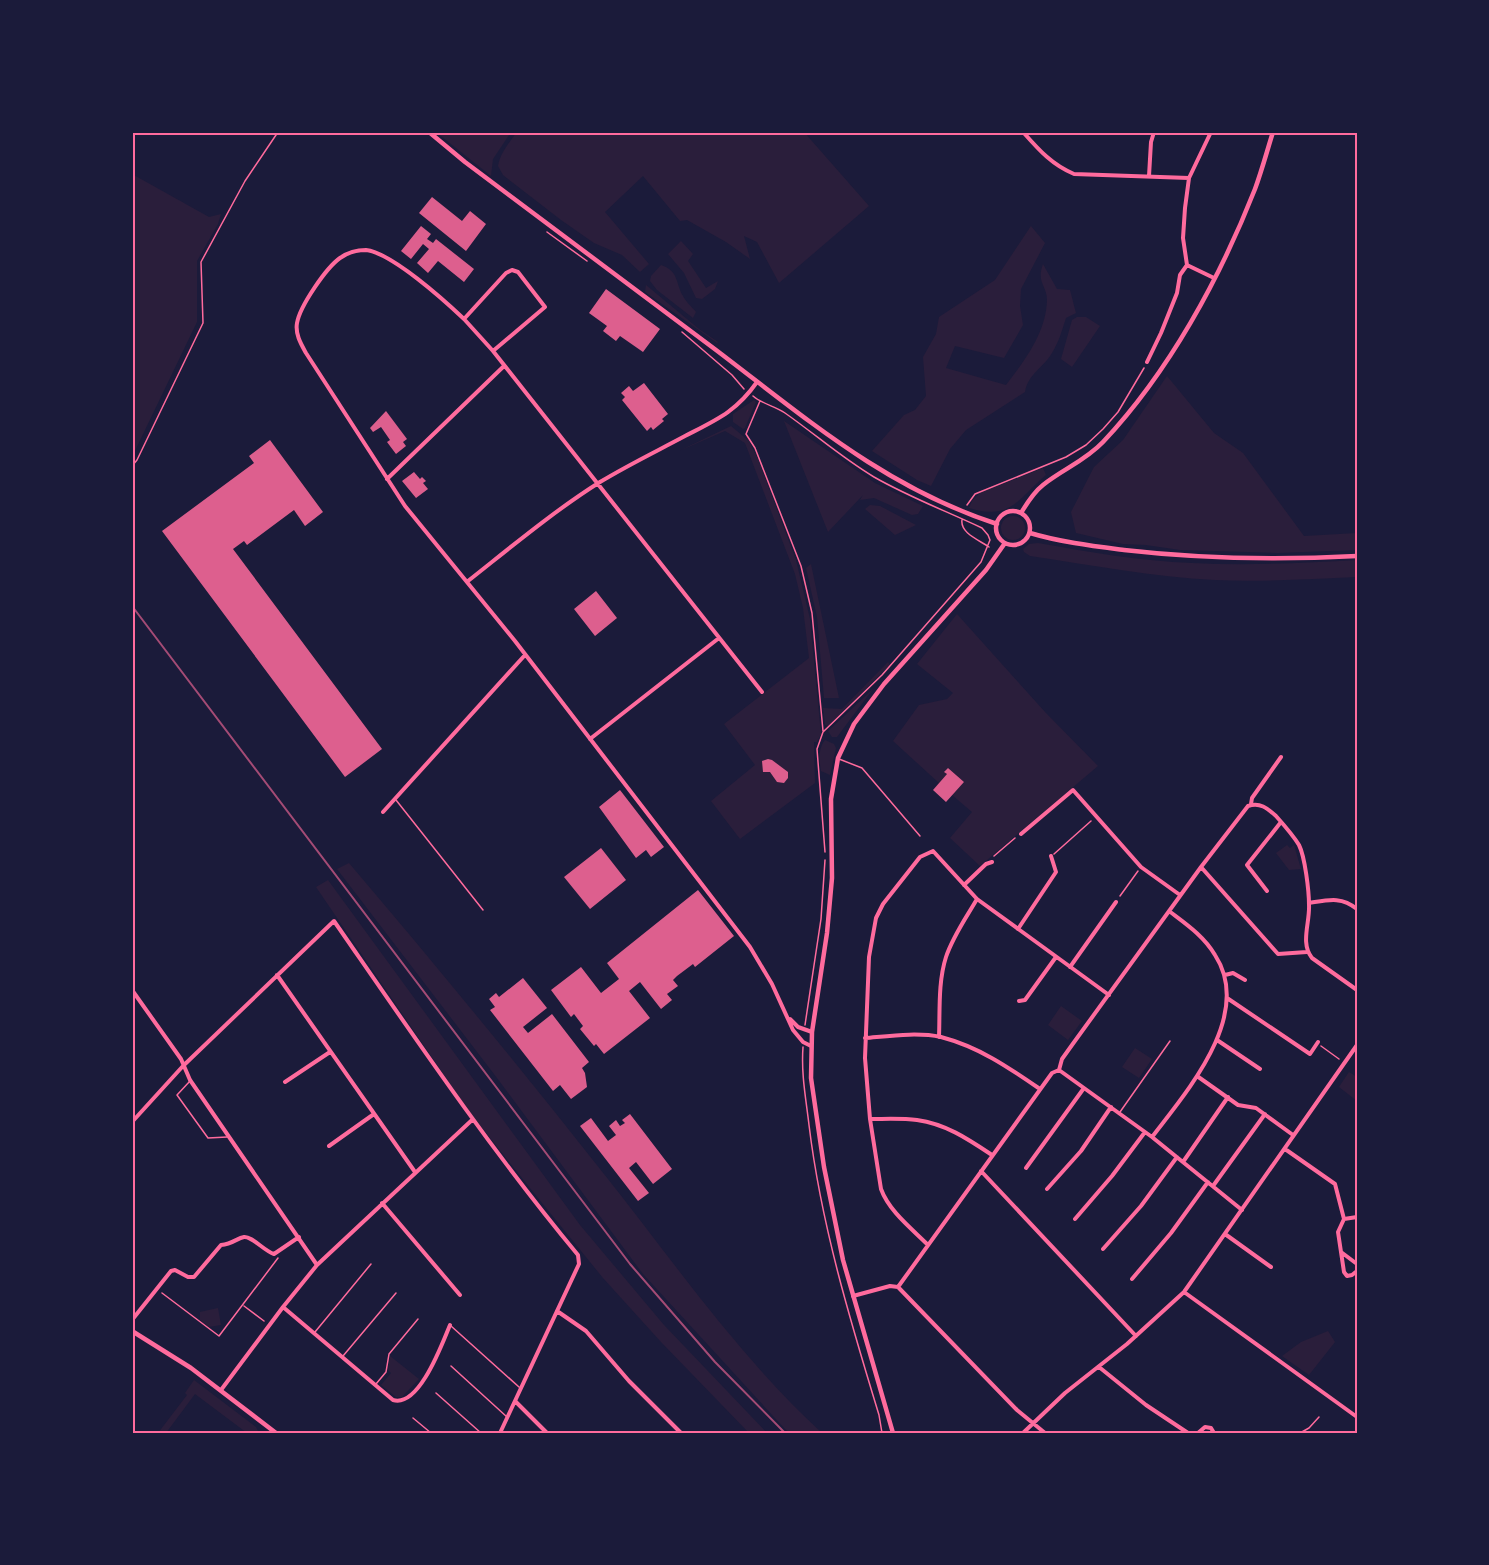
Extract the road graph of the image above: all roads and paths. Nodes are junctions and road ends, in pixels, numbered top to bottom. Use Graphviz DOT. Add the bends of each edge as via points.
graph roads {
  1 [pos="278,132"];
  2 [pos="429,132"];
  3 [pos="1023,132"];
  4 [pos="1154,132"];
  5 [pos="1212,132"];
  6 [pos="1273,132"];
  7 [pos="1149,176"];
  8 [pos="1189,178"];
  9 [pos="1187,266"];
  10 [pos="1215,278"];
  11 [pos="464,319"];
  12 [pos="492,351"];
  13 [pos="1147,362"];
  14 [pos="504,366"];
  15 [pos="757,382"];
  16 [pos="760,401"];
  17 [pos="132,466"];
  18 [pos="387,480"];
  19 [pos="598,484"];
  20 [pos="967,506"];
  21 [pos="1021,513"];
  22 [pos="962,520"];
  23 [pos="997,524"];
  24 [pos="1030,533"];
  25 [pos="1005,543"];
  26 [pos="1357,556"];
  27 [pos="468,581"];
  28 [pos="719,638"];
  29 [pos="525,655"];
  30 [pos="762,692"];
  31 [pos="823,732"];
  32 [pos="590,739"];
  33 [pos="1281,757"];
  34 [pos="838,759"];
  35 [pos="396,799"];
  36 [pos="1249,806"];
  37 [pos="383,812"];
  38 [pos="1096,817"];
  39 [pos="1281,822"];
  40 [pos="1021,834"];
  41 [pos="920,836"];
  42 [pos="1051,856"];
  43 [pos="992,862"];
  44 [pos="1141,867"];
  45 [pos="1201,867"];
  46 [pos="964,885"];
  47 [pos="1267,891"];
  48 [pos="1180,895"];
  49 [pos="977,899"];
  50 [pos="1116,902"];
  51 [pos="1309,903"];
  52 [pos="1357,909"];
  53 [pos="483,910"];
  54 [pos="1169,910"];
  55 [pos="1018,929"];
  56 [pos="1307,952"];
  57 [pos="1056,957"];
  58 [pos="1070,967"];
  59 [pos="277,975"];
  60 [pos="1225,975"];
  61 [pos="1245,980"];
  62 [pos="132,990"];
  63 [pos="1357,990"];
  64 [pos="1109,995"];
  65 [pos="1227,998"];
  66 [pos="1019,1001"];
  67 [pos="789,1018"];
  68 [pos="805,1030"];
  69 [pos="812,1032"];
  70 [pos="939,1036"];
  71 [pos="865,1038"];
  72 [pos="1217,1040"];
  73 [pos="1170,1041"];
  74 [pos="803,1042"];
  75 [pos="1318,1042"];
  76 [pos="1357,1045"];
  77 [pos="811,1046"];
  78 [pos="330,1052"];
  79 [pos="1344,1063"];
  80 [pos="183,1066"];
  81 [pos="1260,1069"];
  82 [pos="1059,1070"];
  83 [pos="1197,1076"];
  84 [pos="190,1080"];
  85 [pos="285,1082"];
  86 [pos="1084,1088"];
  87 [pos="1040,1089"];
  88 [pos="1228,1097"];
  89 [pos="1111,1107"];
  90 [pos="1120,1113"];
  91 [pos="374,1114"];
  92 [pos="1265,1114"];
  93 [pos="870,1119"];
  94 [pos="472,1120"];
  95 [pos="132,1122"];
  96 [pos="1145,1132"];
  97 [pos="1293,1135"];
  98 [pos="229,1137"];
  99 [pos="1152,1137"];
  100 [pos="329,1146"];
  101 [pos="1285,1149"];
  102 [pos="992,1155"];
  103 [pos="1177,1157"];
  104 [pos="1183,1162"];
  105 [pos="1026,1168"];
  106 [pos="981,1171"];
  107 [pos="415,1172"];
  108 [pos="1208,1182"];
  109 [pos="1213,1186"];
  110 [pos="1047,1189"];
  111 [pos="382,1203"];
  112 [pos="1242,1210"];
  113 [pos="1357,1217"];
  114 [pos="1344,1219"];
  115 [pos="1075,1220"];
  116 [pos="1225,1234"];
  117 [pos="299,1237"];
  118 [pos="928,1245"];
  119 [pos="1103,1249"];
  120 [pos="277,1252"];
  121 [pos="1341,1252"];
  122 [pos="371,1264"];
  123 [pos="317,1265"];
  124 [pos="1357,1266"];
  125 [pos="1271,1267"];
  126 [pos="1132,1279"];
  127 [pos="898,1287"];
  128 [pos="157,1289"];
  129 [pos="1184,1292"];
  130 [pos="396,1293"];
  131 [pos="460,1295"];
  132 [pos="853,1296"];
  133 [pos="244,1305"];
  134 [pos="283,1307"];
  135 [pos="557,1311"];
  136 [pos="418,1319"];
  137 [pos="132,1320"];
  138 [pos="269,1325"];
  139 [pos="450,1325"];
  140 [pos="132,1331"];
  141 [pos="314,1332"];
  142 [pos="1136,1336"];
  143 [pos="343,1357"];
  144 [pos="451,1366"];
  145 [pos="1099,1367"];
  146 [pos="375,1385"];
  147 [pos="522,1389"];
  148 [pos="220,1390"];
  149 [pos="436,1393"];
  150 [pos="516,1401"];
  151 [pos="1319,1417"];
  152 [pos="1357,1417"];
  153 [pos="413,1418"];
  154 [pos="507,1418"];
  155 [pos="1032,1424"];
  156 [pos="276,1433"];
  157 [pos="430,1433"];
  158 [pos="481,1433"];
  159 [pos="501,1433"];
  160 [pos="548,1433"];
  161 [pos="681,1433"];
  162 [pos="882,1433"];
  163 [pos="894,1433"];
  164 [pos="1023,1433"];
  165 [pos="1045,1433"];
  166 [pos="1188,1433"];
  167 [pos="1198,1433"];
  168 [pos="1214,1433"];
  169 [pos="1300,1433"];
  1 -- 17 [label="path" via="245,181 201,262 202,323"];
  2 -- 15 [label="main road"];
  3 -- 7 [label="street" via="1043,155 1074,174"];
  4 -- 7 [label="street"];
  5 -- 8 [label="street"];
  6 -- 10 [label="main road" via="1255,188"];
  7 -- 8 [label="street"];
  8 -- 9 [label="street" via="1183,238"];
  9 -- 10 [label="street"];
  9 -- 13 [label="street"];
  10 -- 21 [label="main road" via="1165,361 1114,429 1084,459 1044,484"];
  11 -- 12 [label="street"];
  11 -- 12 [label="street" via="506,273 518,272 545,307"];
  11 -- 18 [label="street" via="440,296 374,252 358,251 342,257 303,303 297,334"];
  12 -- 14 [label="street"];
  13 -- 20 [label="path" via="1118,412 1086,445 975,494"];
  14 -- 18 [label="street"];
  14 -- 19 [label="street"];
  15 -- 19 [label="street" via="723,417"];
  15 -- 23 [label="main road" via="872,466 960,511"];
  16 -- 31 [label="path" via="746,434 801,566 812,613"];
  18 -- 27 [label="street"];
  19 -- 27 [label="street"];
  19 -- 28 [label="street"];
  21 -- 23 [label="main road" via="1005,514"];
  21 -- 24 [label="main road" via="1029,522"];
  22 -- 31 [label="path" via="964,530 989,547 981,562 882,675"];
  23 -- 25 [label="main road" via="999,537"];
  24 -- 25 [label="main road" via="1021,543"];
  24 -- 26 [label="main road" via="1168,555 1229,559"];
  25 -- 34 [label="main road" via="986,570 871,700 854,724"];
  27 -- 29 [label="street"];
  28 -- 30 [label="street"];
  28 -- 32 [label="street"];
  29 -- 32 [label="street"];
  29 -- 35 [label="street"];
  31 -- 68 [label="path" via="817,749 824,888"];
  32 -- 67 [label="street" via="750,947"];
  33 -- 36 [label="street"];
  34 -- 41 [label="lane" via="862,768"];
  34 -- 69 [label="main road" via="831,799 832,878 827,933"];
  35 -- 37 [label="street"];
  35 -- 53 [label="lane"];
  36 -- 39 [label="street" via="1263,806"];
  36 -- 45 [label="street"];
  38 -- 40 [label="street" via="1073,790"];
  38 -- 42 [label="path"];
  38 -- 44 [label="street"];
  39 -- 47 [label="street" via="1247,865"];
  39 -- 51 [label="street" via="1300,847"];
  40 -- 43 [label="path"];
  42 -- 55 [label="street" via="1056,872"];
  43 -- 46 [label="street"];
  44 -- 48 [label="street"];
  44 -- 50 [label="path"];
  45 -- 48 [label="street"];
  45 -- 56 [label="street" via="1278,954"];
  46 -- 49 [label="street"];
  46 -- 71 [label="street" via="934,852 927,852 895,886 876,918 869,957"];
  48 -- 54 [label="street"];
  49 -- 55 [label="street"];
  49 -- 70 [label="street" via="946,956"];
  50 -- 58 [label="street"];
  51 -- 52 [label="street" via="1338,899"];
  51 -- 56 [label="street"];
  54 -- 60 [label="street" via="1203,938"];
  54 -- 64 [label="street"];
  55 -- 57 [label="street"];
  56 -- 63 [label="street"];
  57 -- 58 [label="street"];
  57 -- 66 [label="street" via="1025,1000"];
  58 -- 64 [label="street"];
  59 -- 78 [label="street"];
  59 -- 80 [label="street"];
  59 -- 94 [label="street" via="334,921"];
  60 -- 61 [label="street" via="1233,973"];
  60 -- 65 [label="street"];
  62 -- 80 [label="street" via="182,1059"];
  64 -- 82 [label="street" via="1062,1059"];
  65 -- 72 [label="street"];
  65 -- 75 [label="street" via="1310,1054"];
  67 -- 68 [label="street"];
  67 -- 74 [label="street"];
  68 -- 69 [label="street"];
  69 -- 77 [label="main road"];
  70 -- 71 [label="street"];
  70 -- 87 [label="street" via="995,1058"];
  71 -- 93 [label="street"];
  72 -- 81 [label="street"];
  72 -- 83 [label="street"];
  73 -- 90 [label="lane"];
  74 -- 77 [label="street"];
  74 -- 162 [label="path" via="801,1068 819,1189 835,1263"];
  75 -- 79 [label="path"];
  76 -- 79 [label="street"];
  77 -- 132 [label="main road" via="814,1107 824,1167"];
  78 -- 85 [label="street"];
  78 -- 91 [label="street"];
  79 -- 97 [label="street"];
  80 -- 84 [label="street"];
  80 -- 95 [label="street"];
  82 -- 86 [label="street"];
  82 -- 87 [label="street"];
  83 -- 88 [label="street"];
  83 -- 99 [label="street"];
  84 -- 98 [label="street"];
  84 -- 98 [label="lane" via="177,1095 208,1138"];
  86 -- 89 [label="street"];
  86 -- 105 [label="street"];
  87 -- 102 [label="street"];
  88 -- 92 [label="street" via="1238,1105"];
  88 -- 104 [label="street"];
  89 -- 90 [label="street"];
  89 -- 110 [label="street" via="1081,1151"];
  90 -- 96 [label="street"];
  91 -- 100 [label="street"];
  91 -- 107 [label="street"];
  92 -- 97 [label="street"];
  92 -- 109 [label="street"];
  93 -- 102 [label="street" via="939,1125"];
  93 -- 118 [label="street" via="885,1199"];
  94 -- 107 [label="street"];
  94 -- 135 [label="street" via="578,1256 579,1264"];
  96 -- 99 [label="street"];
  96 -- 115 [label="street"];
  97 -- 101 [label="street"];
  98 -- 117 [label="street"];
  99 -- 103 [label="street"];
  101 -- 112 [label="street"];
  101 -- 114 [label="street" via="1335,1184"];
  102 -- 106 [label="street"];
  103 -- 104 [label="street"];
  103 -- 119 [label="street"];
  104 -- 108 [label="street"];
  106 -- 118 [label="street"];
  106 -- 142 [label="street"];
  107 -- 111 [label="street"];
  108 -- 109 [label="street"];
  108 -- 126 [label="street" via="1172,1233"];
  109 -- 112 [label="street"];
  111 -- 123 [label="street"];
  111 -- 131 [label="street"];
  112 -- 116 [label="street"];
  113 -- 114 [label="street"];
  114 -- 121 [label="street" via="1338,1232"];
  116 -- 125 [label="street"];
  116 -- 129 [label="street"];
  117 -- 120 [label="street"];
  117 -- 123 [label="street"];
  118 -- 127 [label="street"];
  120 -- 128 [label="street" via="270,1253 243,1237 218,1248 197,1275 171,1271"];
  120 -- 133 [label="path" via="278,1261"];
  121 -- 124 [label="street"];
  121 -- 124 [label="street" via="1347,1276 1357,1271"];
  122 -- 141 [label="lane"];
  123 -- 134 [label="street"];
  127 -- 132 [label="street"];
  127 -- 155 [label="street"];
  128 -- 133 [label="path" via="219,1336"];
  128 -- 137 [label="street"];
  129 -- 142 [label="street"];
  129 -- 152 [label="street"];
  130 -- 143 [label="lane"];
  132 -- 163 [label="main road"];
  133 -- 138 [label="path"];
  134 -- 138 [label="street"];
  134 -- 141 [label="street"];
  135 -- 147 [label="street"];
  135 -- 161 [label="street" via="586,1331"];
  136 -- 146 [label="lane" via="389,1354 386,1372"];
  138 -- 148 [label="street"];
  139 -- 146 [label="street" via="431,1368 407,1399 393,1400"];
  139 -- 147 [label="lane"];
  140 -- 148 [label="main road"];
  141 -- 143 [label="street"];
  142 -- 145 [label="street"];
  143 -- 146 [label="street"];
  144 -- 154 [label="lane"];
  145 -- 155 [label="street"];
  145 -- 166 [label="street"];
  147 -- 150 [label="street"];
  148 -- 156 [label="main road"];
  149 -- 158 [label="lane"];
  150 -- 154 [label="street"];
  150 -- 160 [label="street"];
  151 -- 169 [label="path"];
  153 -- 157 [label="lane"];
  154 -- 159 [label="street"];
  155 -- 164 [label="street"];
  155 -- 165 [label="street"];
  167 -- 168 [label="street" via="1206,1427"];
}
